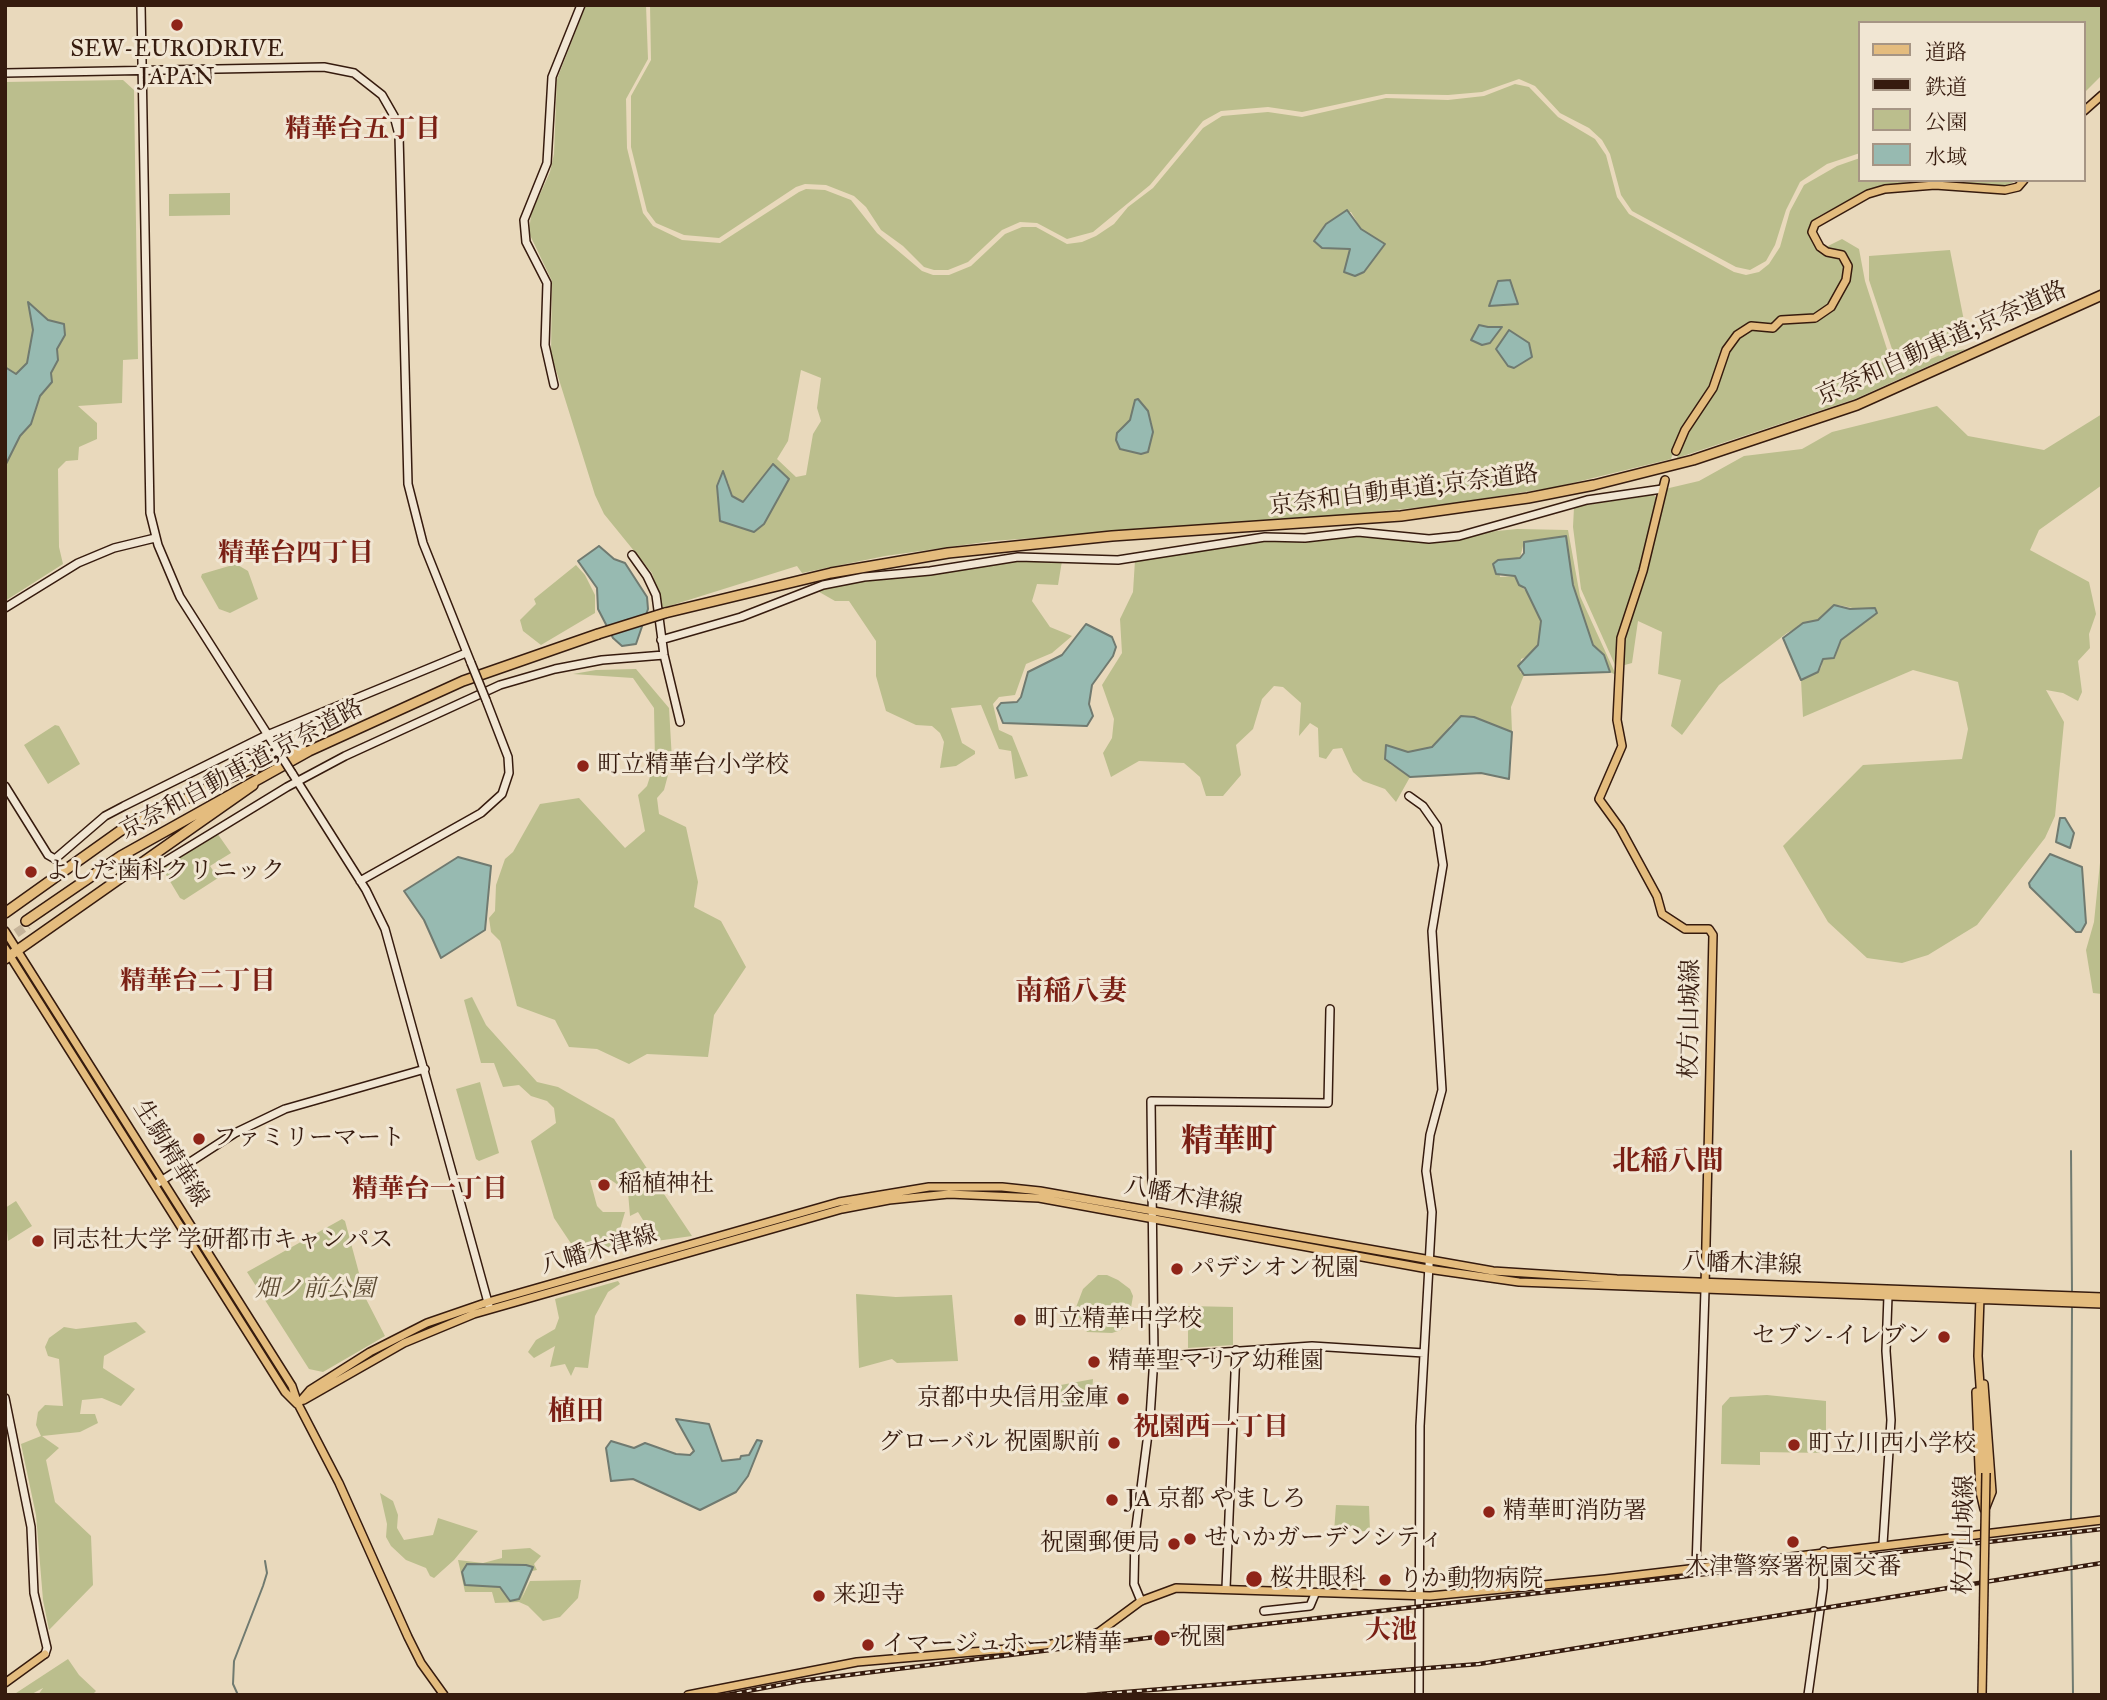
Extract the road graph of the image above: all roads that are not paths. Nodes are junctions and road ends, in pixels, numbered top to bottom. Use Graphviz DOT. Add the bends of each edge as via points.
graph roads {
  1 [pos="141,5"];
  2 [pos="581,5"];
  3 [pos="142,71"];
  4 [pos="5,73"];
  5 [pos="2102,95"];
  6 [pos="2086,109"];
  7 [pos="2022,182"];
  8 [pos="2102,297"];
  9 [pos="554,385"];
  10 [pos="1676,451"];
  11 [pos="1664,484"];
  12 [pos="155,538"];
  13 [pos="632,555"];
  14 [pos="5,608"];
  15 [pos="661,640"];
  16 [pos="466,653"];
  17 [pos="664,656"];
  18 [pos="526,659"];
  19 [pos="371,721"];
  20 [pos="680,722"];
  21 [pos="267,735"];
  22 [pos="298,782"];
  23 [pos="256,783"];
  24 [pos="5,786"];
  25 [pos="1409,796"];
  26 [pos="156,867"];
  27 [pos="360,881"];
  28 [pos="5,913"];
  29 [pos="5,930"];
  30 [pos="9,953"];
  31 [pos="1330,1009"];
  32 [pos="425,1069"];
  33 [pos="164,1179"];
  34 [pos="154,1185"];
  35 [pos="1154,1216"];
  36 [pos="1429,1265"];
  37 [pos="1705,1286"];
  38 [pos="1888,1296"];
  39 [pos="1980,1296"];
  40 [pos="2102,1297"];
  41 [pos="2102,1304"];
  42 [pos="489,1306"];
  43 [pos="1236,1350"];
  44 [pos="1424,1353"];
  45 [pos="1978,1356"];
  46 [pos="1154,1357"];
  47 [pos="5,1398"];
  48 [pos="298,1404"];
  49 [pos="1984,1510"];
  50 [pos="2102,1520"];
  51 [pos="1984,1532"];
  52 [pos="1883,1545"];
  53 [pos="1824,1551"];
  54 [pos="1696,1568"];
  55 [pos="1226,1588"];
  56 [pos="1315,1594"];
  57 [pos="1421,1596"];
  58 [pos="1141,1601"];
  59 [pos="1264,1611"];
  60 [pos="45,1654"];
  61 [pos="5,1682"];
  62 [pos="444,1695"];
  63 [pos="688,1695"];
  64 [pos="1419,1695"];
  65 [pos="1808,1695"];
  66 [pos="1982,1695"];
  1 -- 3 [label="street"];
  2 -- 9 [label="street" via="552,77 547,163 523,227 547,283 545,345"];
  3 -- 4 [label="street"];
  3 -- 12 [label="street" via="150,513"];
  3 -- 16 [label="street" via="334,67 363,79 388,104 399,135 408,484 419,532"];
  5 -- 6 [label="main road"];
  7 -- 10 [label="main road" via="2004,190 1935,185 1885,189 1815,224 1812,232 1820,247 1842,255 1848,265 1846,280 1831,307 1815,318 1781,320 1773,328 1751,326 1737,335"];
  8 -- 18 [label="highway, 京奈和自動車道;京奈道路, bridge" via="1826,421 1686,465 1557,496 1366,524 1008,549 804,579 665,613"];
  11 -- 15 [label="street" via="1459,536 1429,539 1359,532 1265,537 1118,560 1018,556 864,577 823,585 741,617"];
  11 -- 37 [label="main road, 枚方山城線" via="1621,638 1617,720 1622,746 1599,799 1620,828 1662,914 1685,929 1709,929 1713,935"];
  12 -- 14 [label="street" via="78,563"];
  12 -- 21 [label="street" via="180,597"];
  13 -- 15 [label="street" via="652,584"];
  15 -- 17 [label="street"];
  16 -- 21 [label="street"];
  16 -- 27 [label="street, bridge" via="508,757 507,780 499,799"];
  17 -- 20 [label="street"];
  17 -- 22 [label="street" via="590,662 500,685 380,738"];
  18 -- 19 [label="highway, 京奈和自動車道;京奈道路"];
  18 -- 23 [label="highway, 京奈和自動車道;京奈道路" via="341,739"];
  19 -- 23 [label="highway, 京奈和自動車道;京奈道路" via="205,806 121,856 27,923 128,856"];
  19 -- 28 [label="highway" via="250,768 120,831"];
  21 -- 22 [label="street, bridge"];
  21 -- 24 [label="street" via="105,816 55,859 48,855"];
  22 -- 26 [label="street"];
  22 -- 27 [label="street"];
  23 -- 30 [label="highway"];
  25 -- 36 [label="street" via="1437,826 1443,864 1432,931 1442,1090 1426,1171 1432,1212"];
  27 -- 32 [label="street" via="389,940"];
  29 -- 30 [label="main road, 生駒精華線"];
  30 -- 33 [label="main road, 生駒精華線"];
  30 -- 34 [label="main road, 生駒精華線"];
  31 -- 35 [label="street" via="1328,1103 1151,1101"];
  32 -- 33 [label="street" via="285,1109 235,1133"];
  32 -- 42 [label="street"];
  33 -- 34 [label="street"];
  33 -- 48 [label="main road, 生駒精華線" via="292,1386"];
  34 -- 48 [label="main road, 生駒精華線" via="285,1392"];
  35 -- 36 [label="main road, 八幡木津線"];
  35 -- 42 [label="main road, 八幡木津線" via="1002,1195 949,1194 865,1203"];
  35 -- 42 [label="main road, 八幡木津線" via="1002,1187 889,1192 839,1202"];
  35 -- 46 [label="street"];
  36 -- 37 [label="main road, 八幡木津線"];
  36 -- 44 [label="street"];
  37 -- 38 [label="main road, 八幡木津線"];
  37 -- 39 [label="main road, 八幡木津線"];
  37 -- 54 [label="street"];
  38 -- 39 [label="main road, 八幡木津線"];
  38 -- 52 [label="street" via="1891,1420"];
  39 -- 40 [label="main road, 八幡木津線"];
  39 -- 41 [label="main road, 八幡木津線"];
  39 -- 45 [label="main road, 枚方山城線"];
  42 -- 48 [label="main road, 八幡木津線" via="427,1323 370,1352 310,1390"];
  43 -- 44 [label="street" via="1312,1346"];
  43 -- 46 [label="street"];
  43 -- 55 [label="street"];
  44 -- 57 [label="street" via="1419,1438"];
  45 -- 49 [label="main road" via="1976,1425"];
  45 -- 49 [label="main road" via="1987,1405 1992,1492"];
  45 -- 66 [label="main road, 枚方山城線, bridge" via="1986,1473"];
  46 -- 58 [label="street" via="1135,1535 1134,1584"];
  47 -- 60 [label="street" via="30,1527 34,1593"];
  48 -- 62 [label="main road" via="421,1663"];
  49 -- 51 [label="main road"];
  50 -- 51 [label="main road"];
  51 -- 52 [label="main road"];
  52 -- 53 [label="main road"];
  53 -- 54 [label="main road"];
  53 -- 65 [label="street"];
  54 -- 57 [label="main road"];
  55 -- 56 [label="main road"];
  55 -- 58 [label="main road" via="1176,1588"];
  56 -- 57 [label="main road"];
  56 -- 59 [label="street" via="1310,1606"];
  57 -- 64 [label="street"];
  58 -- 63 [label="main road" via="1082,1638 857,1662"];
  60 -- 61 [label="main road"];
}
